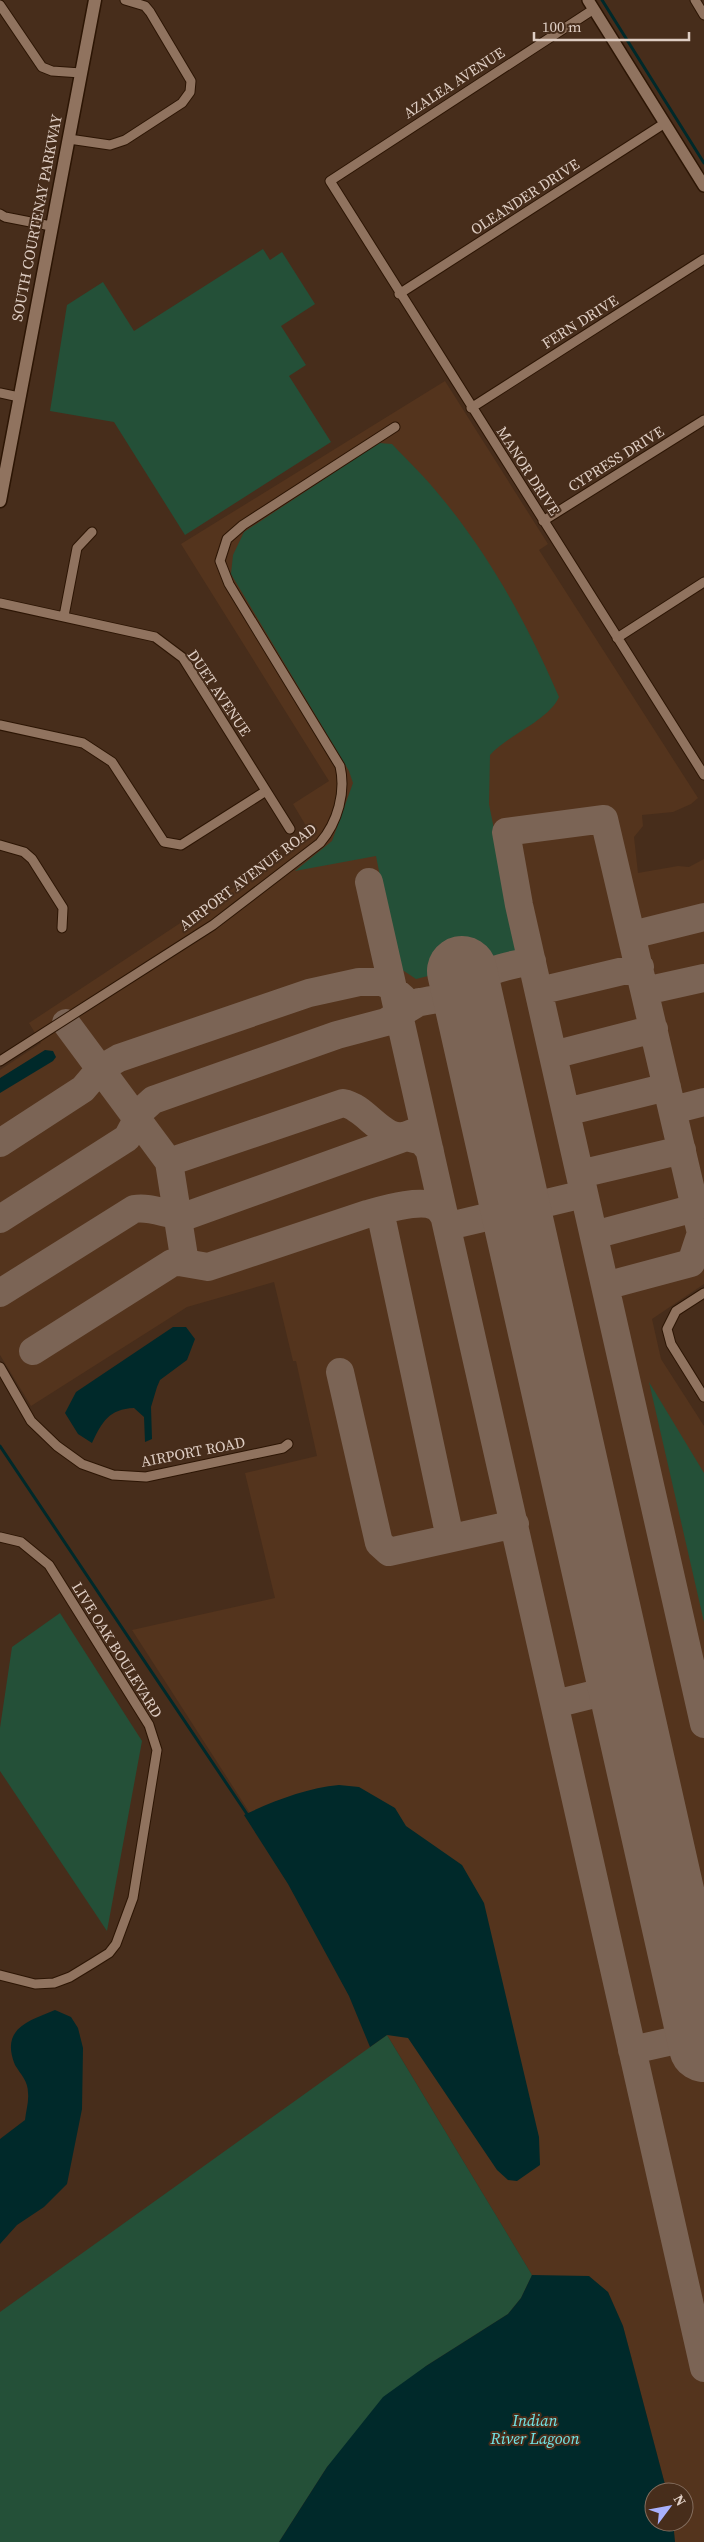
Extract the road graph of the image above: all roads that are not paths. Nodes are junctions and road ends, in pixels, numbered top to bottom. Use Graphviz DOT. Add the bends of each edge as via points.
graph roads {
  1 [pos="95,0"];
  2 [pos="125,0"];
  3 [pos="694,0"];
  4 [pos="591,4"];
  5 [pos="0,5"];
  6 [pos="704,15"];
  7 [pos="81,73"];
  8 [pos="665,124"];
  9 [pos="69,139"];
  10 [pos="330,181"];
  11 [pos="704,186"];
  12 [pos="0,214"];
  13 [pos="51,226"];
  14 [pos="704,259"];
  15 [pos="399,294"];
  16 [pos="0,392"];
  17 [pos="19,397"];
  18 [pos="471,408"];
  19 [pos="704,420"];
  20 [pos="395,427"];
  21 [pos="0,501"];
  22 [pos="543,521"];
  23 [pos="92,532"];
  24 [pos="704,582"];
  25 [pos="0,603"];
  26 [pos="64,616"];
  27 [pos="617,638"];
  28 [pos="0,725"];
  29 [pos="703,770"];
  30 [pos="266,791"];
  31 [pos="290,829"];
  32 [pos="0,845"];
  33 [pos="62,928"];
  34 [pos="0,1061"];
  35 [pos="704,1293"];
  36 [pos="0,1367"];
  37 [pos="704,1397"];
  38 [pos="288,1444"];
  39 [pos="0,1537"];
  40 [pos="0,1975"];
  1 -- 7 [label="main road, SOUTH COURTENAY PARKWAY"];
  2 -- 9 [label="street" via="145,6 150,12 191,81 190,92 182,103 125,140 110,145"];
  3 -- 6 [label="street"];
  4 -- 8 [label="street"];
  4 -- 10 [label="street, AZALEA AVENUE"];
  5 -- 7 [label="street" via="42,67"];
  7 -- 9 [label="main road, SOUTH COURTENAY PARKWAY"];
  8 -- 11 [label="street"];
  8 -- 15 [label="street, OLEANDER DRIVE"];
  9 -- 13 [label="main road, SOUTH COURTENAY PARKWAY"];
  10 -- 15 [label="street, MANOR DRIVE"];
  12 -- 13 [label="street"];
  13 -- 17 [label="main road, SOUTH COURTENAY PARKWAY"];
  14 -- 18 [label="street, FERN DRIVE"];
  15 -- 18 [label="street, MANOR DRIVE"];
  16 -- 17 [label="street"];
  17 -- 21 [label="main road, SOUTH COURTENAY PARKWAY"];
  18 -- 22 [label="street, MANOR DRIVE"];
  19 -- 22 [label="street, CYPRESS DRIVE"];
  20 -- 34 [label="street, AIRPORT AVENUE ROAD" via="243,524 228,539 220,561 229,584 340,766 344,784 332,830 320,843 212,925"];
  22 -- 27 [label="street, MANOR DRIVE"];
  23 -- 26 [label="street" via="77,548"];
  24 -- 27 [label="street"];
  25 -- 26 [label="street, DUET AVENUE"];
  26 -- 30 [label="street, DUET AVENUE" via="155,637 183,658"];
  27 -- 29 [label="street, MANOR DRIVE"];
  28 -- 30 [label="street" via="83,743 112,762 164,842 181,845"];
  30 -- 31 [label="street, DUET AVENUE"];
  32 -- 33 [label="street" via="24,852 32,859 63,908"];
  35 -- 37 [label="street" via="676,1311 667,1329 671,1344"];
  36 -- 38 [label="street, AIRPORT ROAD" via="31,1421 57,1446 82,1464 113,1475 146,1477 283,1448"];
  39 -- 40 [label="street, LIVE OAK BOULEVARD" via="20,1542 49,1565 150,1726 156,1750 133,1898 116,1944 92,1964 54,1983 35,1984"];
}
